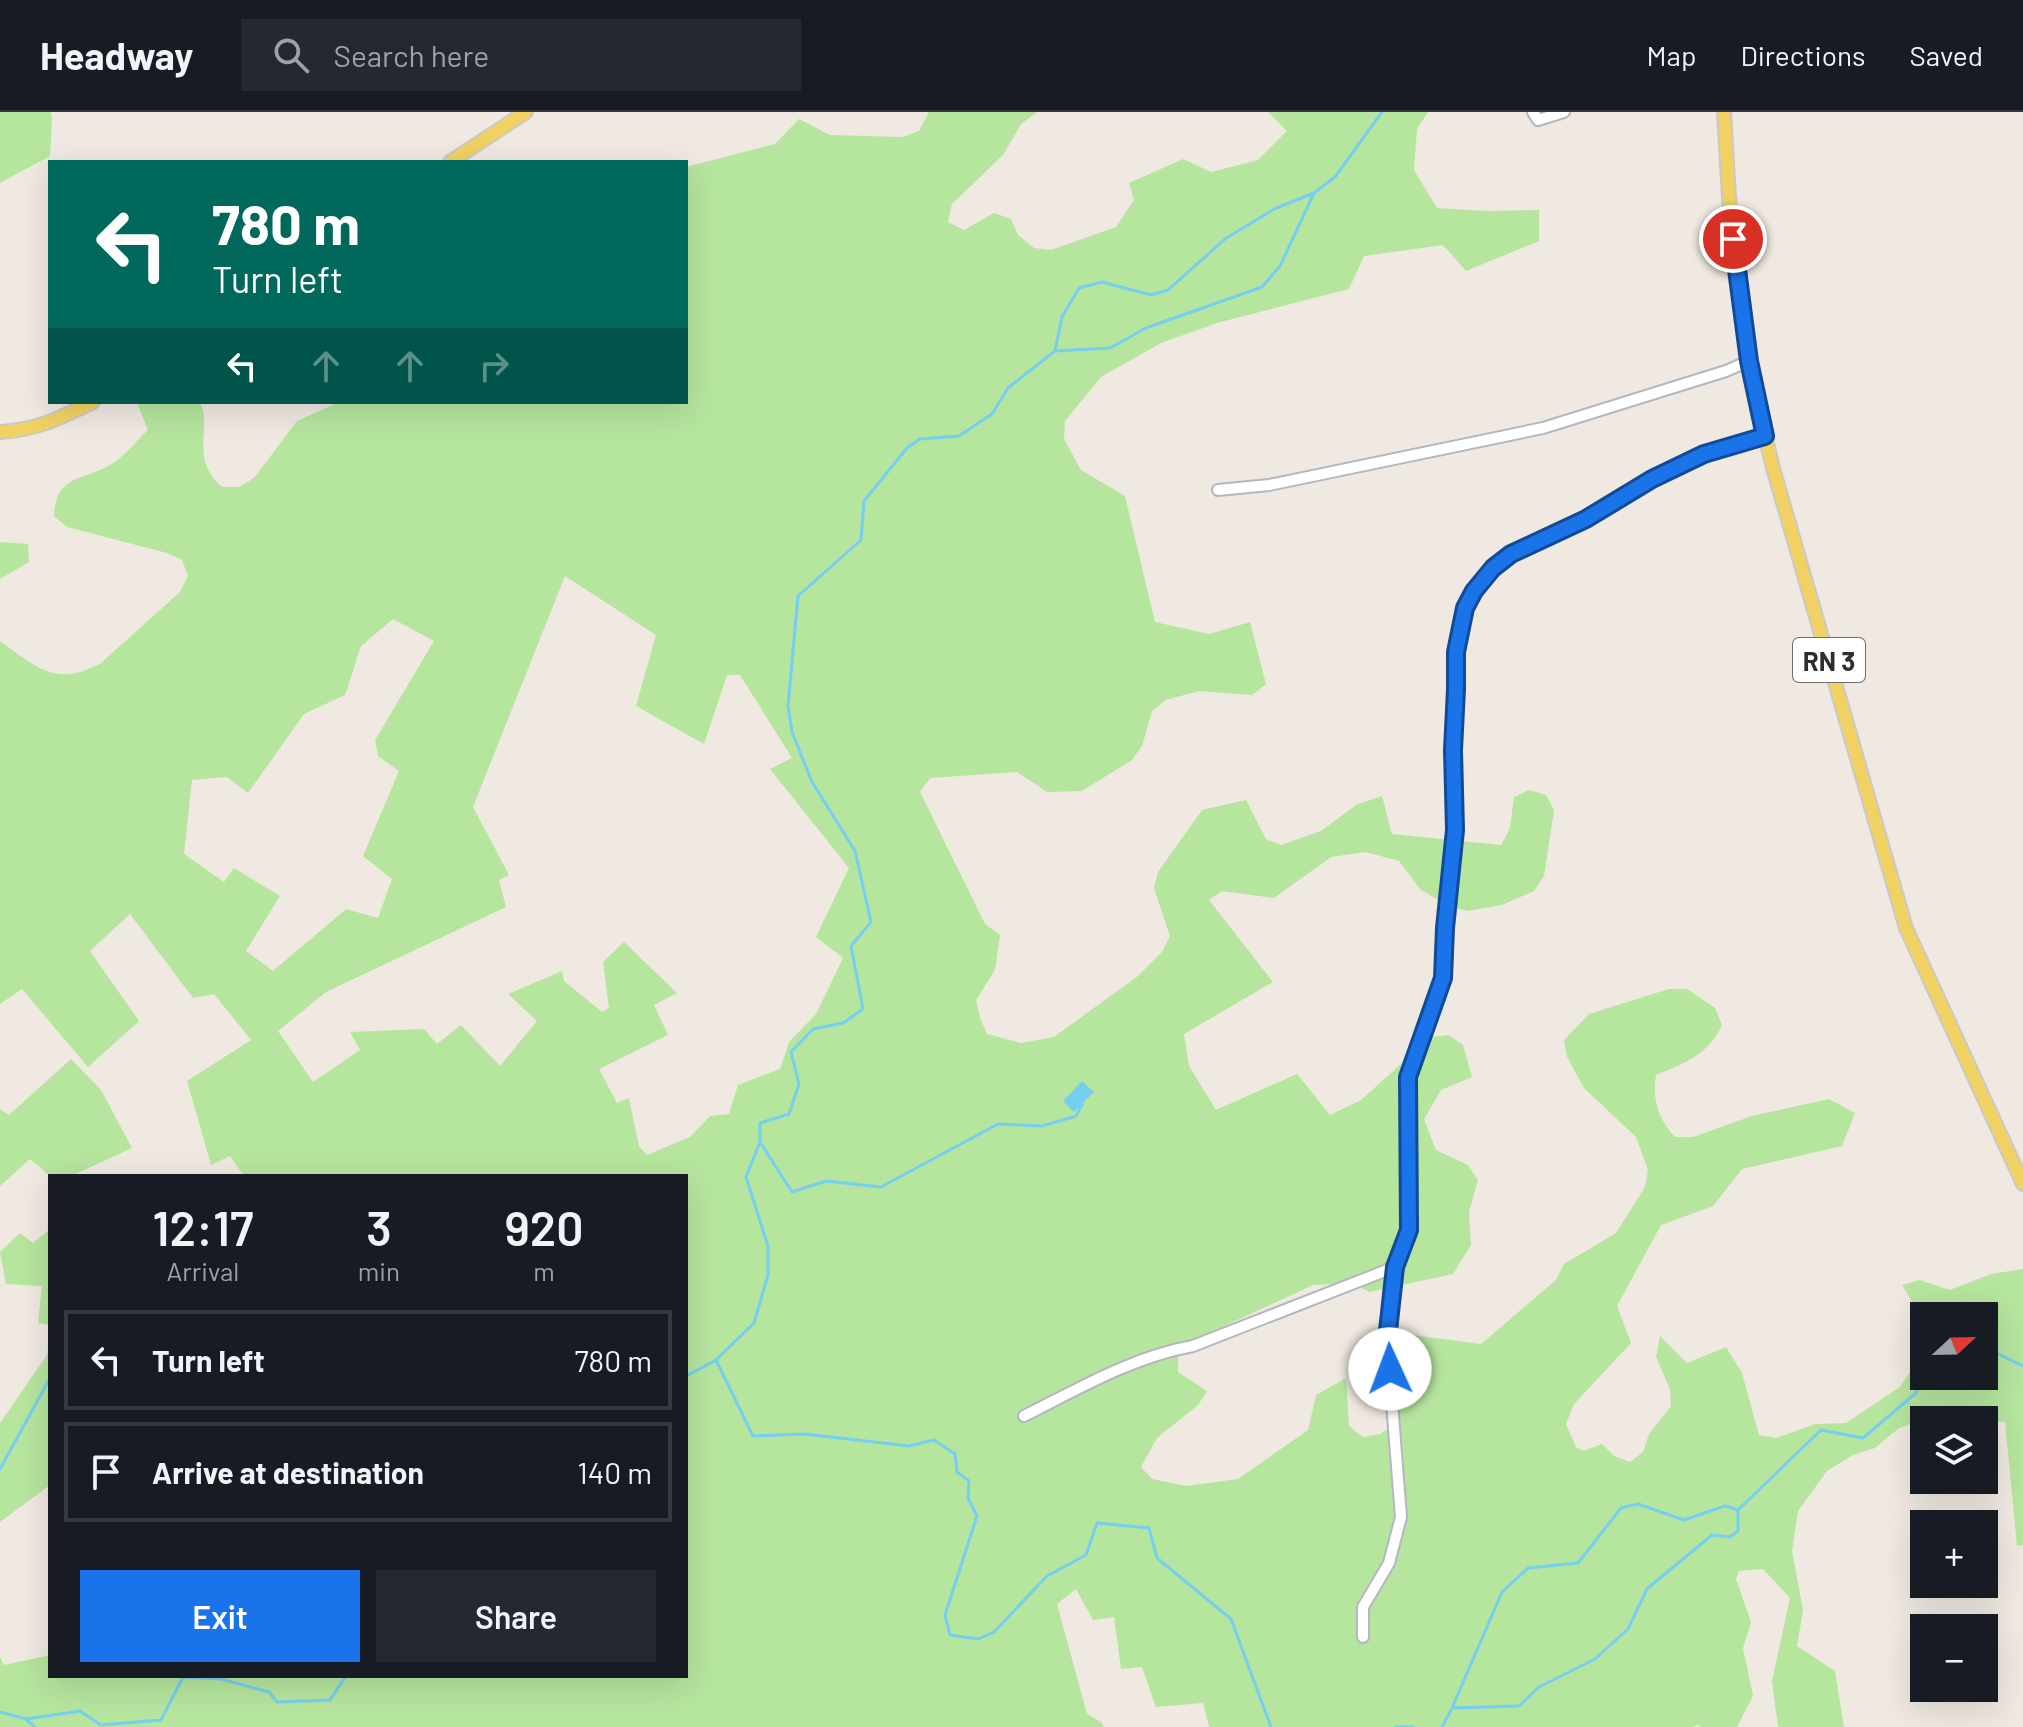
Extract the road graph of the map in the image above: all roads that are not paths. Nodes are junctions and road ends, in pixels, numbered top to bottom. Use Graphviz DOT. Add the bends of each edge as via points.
graph roads {
  1 [pos="526,112"];
  2 [pos="1533,112"];
  3 [pos="1564,112"];
  4 [pos="1724,112"];
  5 [pos="453,160"];
  6 [pos="1749,361"];
  7 [pos="89,404"];
  8 [pos="0,432"];
  9 [pos="1765,436"];
  10 [pos="1218,490"];
  11 [pos="2023,1184"];
  12 [pos="1395,1267"];
  13 [pos="1024,1416"];
  14 [pos="1363,1637"];
  1 -- 5 [label="main road"];
  2 -- 3 [label="street" via="1538,120"];
  4 -- 6 [label="main road, RN 3" via="1730,214"];
  6 -- 9 [label="main road, RN 3"];
  6 -- 10 [label="street" via="1543,428 1269,485"];
  7 -- 8 [label="main road" via="24,431"];
  9 -- 11 [label="main road, RN 3" via="1906,928"];
  9 -- 12 [label="street" via="1704,454 1511,554 1493,568 1465,608 1456,652 1455,830 1443,978 1408,1077 1409,1230"];
  12 -- 13 [label="street" via="1111,1373"];
  12 -- 14 [label="street" via="1387,1340 1401,1517 1389,1563 1363,1607"];
}
